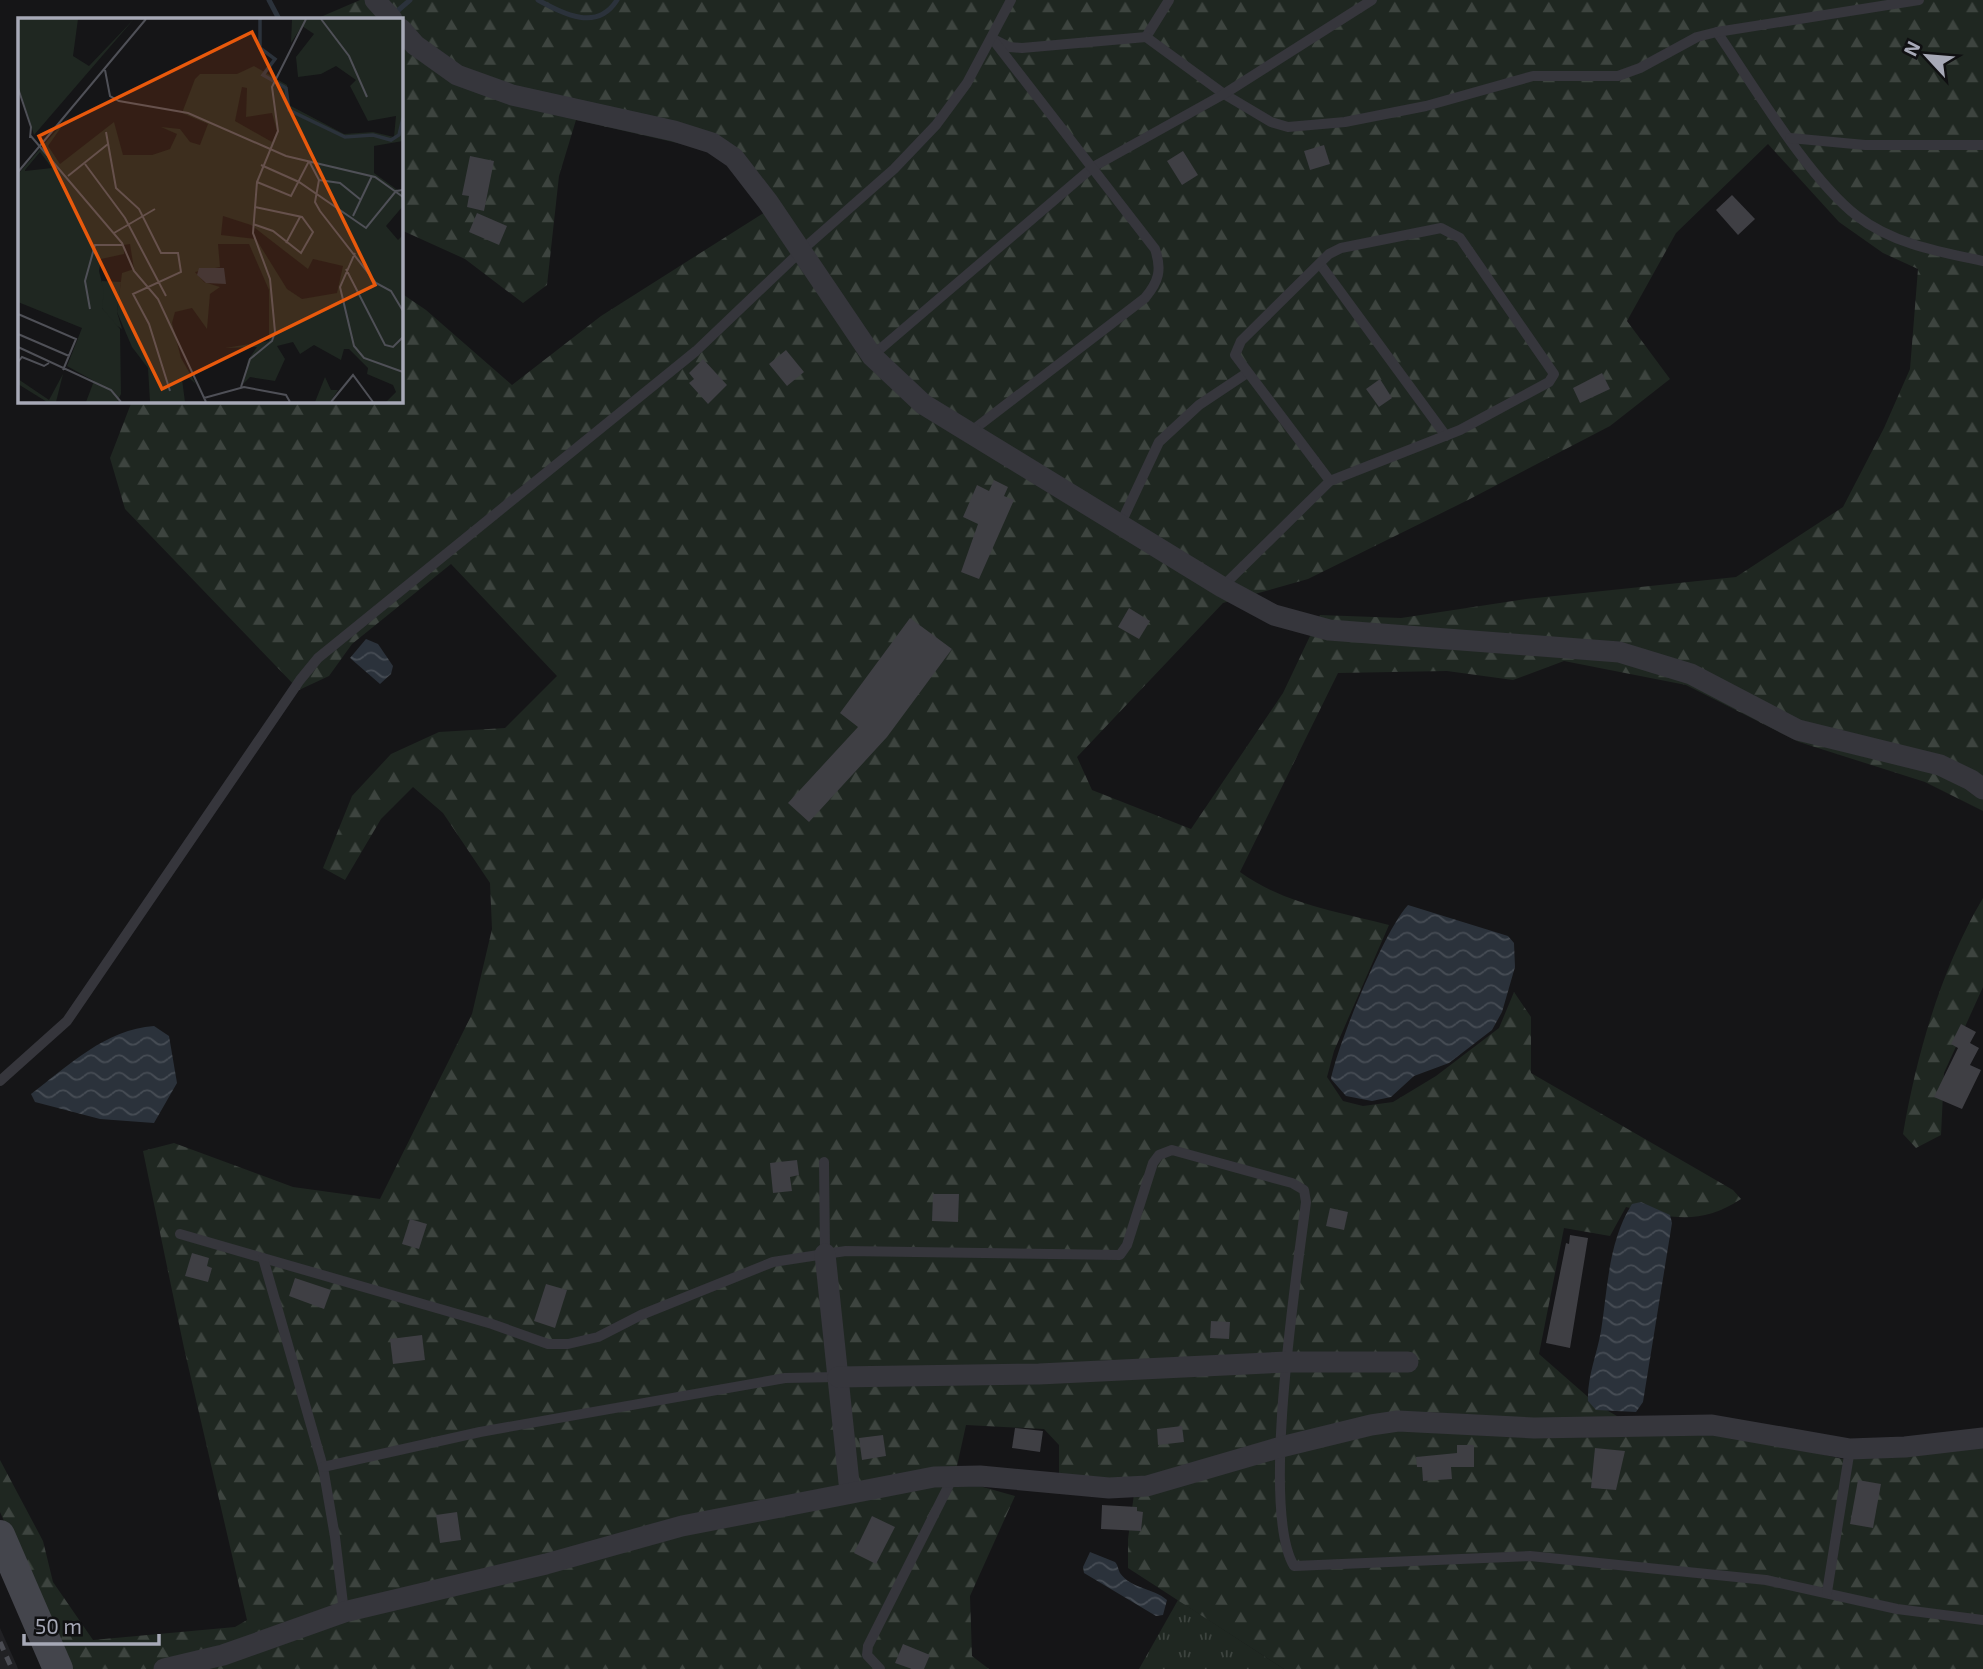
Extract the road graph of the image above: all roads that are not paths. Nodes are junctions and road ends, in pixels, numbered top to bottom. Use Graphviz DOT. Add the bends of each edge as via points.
graph roads {
  1 [pos="375,0"];
  2 [pos="1011,0"];
  3 [pos="1170,0"];
  4 [pos="1372,0"];
  5 [pos="1919,0"];
  6 [pos="391,18"];
  7 [pos="402,30"];
  8 [pos="1717,32"];
  9 [pos="1146,37"];
  10 [pos="993,39"];
  11 [pos="1224,94"];
  12 [pos="1790,138"];
  13 [pos="1983,145"];
  14 [pos="1093,167"];
  15 [pos="802,250"];
  16 [pos="1983,261"];
  17 [pos="1320,264"];
  18 [pos="872,356"];
  19 [pos="1247,373"];
  20 [pos="969,433"];
  21 [pos="1446,436"];
  22 [pos="1330,481"];
  23 [pos="1119,525"];
  24 [pos="1222,587"];
  25 [pos="1983,789"];
  26 [pos="0,1081"];
  27 [pos="824,1162"];
  28 [pos="180,1234"];
  29 [pos="825,1254"];
  30 [pos="264,1258"];
  31 [pos="1287,1362"];
  32 [pos="1408,1362"];
  33 [pos="838,1377"];
  34 [pos="1983,1438"];
  35 [pos="1281,1447"];
  36 [pos="1850,1449"];
  37 [pos="323,1467"];
  38 [pos="954,1476"];
  39 [pos="850,1492"];
  40 [pos="0,1535"];
  41 [pos="1827,1592"];
  42 [pos="344,1612"];
  43 [pos="1983,1620"];
  44 [pos="58,1669"];
  45 [pos="164,1669"];
  46 [pos="880,1669"];
  1 -- 6 [label="street"];
  2 -- 10 [label="lane"];
  3 -- 9 [label="lane"];
  4 -- 11 [label="lane"];
  5 -- 8 [label="lane"];
  7 -- 15 [label="street" via="457,75 512,95 712,143 734,158"];
  8 -- 11 [label="lane" via="1697,37 1618,76 1532,76 1426,106 1345,122 1288,127"];
  8 -- 12 [label="lane"];
  9 -- 10 [label="lane" via="1022,48"];
  9 -- 11 [label="lane"];
  10 -- 14 [label="lane"];
  10 -- 15 [label="lane" via="936,125 894,169"];
  11 -- 14 [label="lane"];
  12 -- 13 [label="lane" via="1865,145"];
  12 -- 16 [label="lane" via="1857,217 1924,249"];
  14 -- 18 [label="lane"];
  14 -- 20 [label="lane" via="1156,249 1158,282 1145,298"];
  15 -- 18 [label="street"];
  15 -- 26 [label="lane" via="696,351 318,658 67,1021"];
  17 -- 19 [label="lane" via="1241,341 1235,355"];
  17 -- 21 [label="lane"];
  17 -- 21 [label="lane" via="1341,248 1441,228 1460,238 1555,374 1549,382"];
  18 -- 20 [label="street" via="923,404"];
  19 -- 22 [label="lane"];
  19 -- 23 [label="lane" via="1199,405 1159,442"];
  20 -- 23 [label="street"];
  21 -- 22 [label="lane"];
  22 -- 24 [label="lane"];
  23 -- 24 [label="street"];
  24 -- 25 [label="street" via="1274,615 1329,630 1619,652 1691,674 1798,730 1940,765"];
  27 -- 29 [label="lane"];
  28 -- 30 [label="lane"];
  29 -- 30 [label="lane" via="773,1262 598,1337 568,1344 548,1344"];
  29 -- 31 [label="lane" via="1120,1255 1153,1163 1172,1150 1304,1190"];
  29 -- 33 [label="street"];
  30 -- 37 [label="lane"];
  31 -- 32 [label="street"];
  31 -- 33 [label="street" via="1039,1374"];
  31 -- 35 [label="lane"];
  33 -- 37 [label="lane" via="771,1380 480,1432"];
  33 -- 39 [label="street"];
  34 -- 36 [label="street"];
  35 -- 36 [label="street" via="1371,1424 1420,1421 1534,1428 1712,1425"];
  35 -- 38 [label="street" via="1147,1486 1109,1488"];
  35 -- 41 [label="lane" via="1284,1536 1294,1566 1530,1556 1707,1573"];
  36 -- 41 [label="lane"];
  37 -- 42 [label="lane"];
  38 -- 39 [label="street"];
  38 -- 46 [label="lane" via="868,1646 867,1655"];
  39 -- 42 [label="street" via="682,1526"];
  40 -- 44 [label="main road"];
  41 -- 43 [label="lane" via="1898,1609"];
  42 -- 45 [label="street" via="223,1655"];
}
